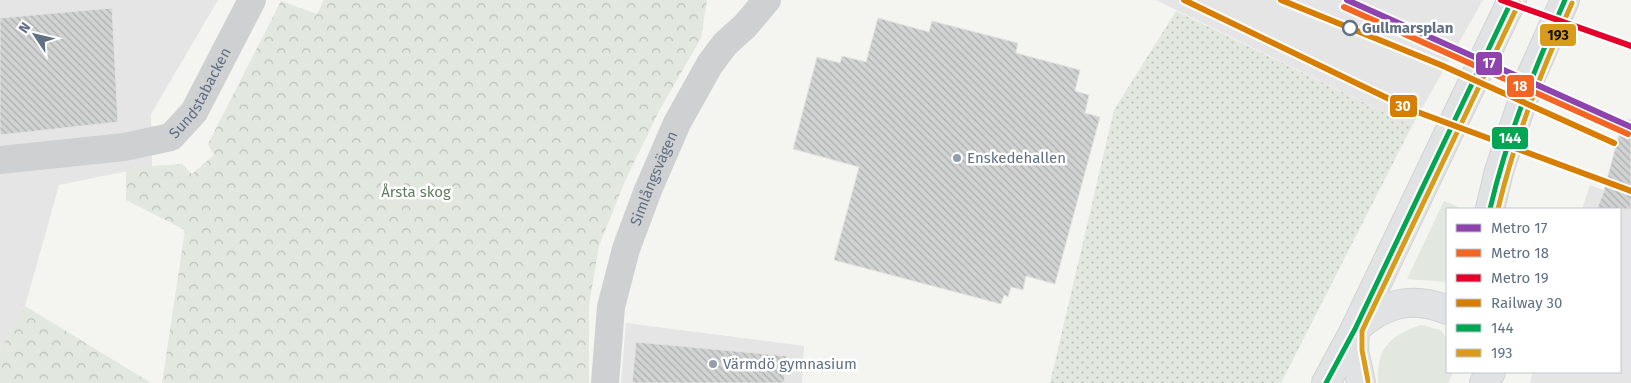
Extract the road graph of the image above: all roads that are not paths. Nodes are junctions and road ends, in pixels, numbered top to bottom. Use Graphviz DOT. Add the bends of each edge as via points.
graph roads {
  1 [pos="252,0"];
  2 [pos="767,0"];
  3 [pos="1512,0"];
  4 [pos="1565,0"];
  5 [pos="0,160"];
  6 [pos="1490,208"];
  7 [pos="1446,310"];
  8 [pos="1355,328"];
  9 [pos="605,383"];
  10 [pos="1326,383"];
  11 [pos="1361,383"];
  1 -- 5 [label="street, Sundstabacken" via="194,112 171,137 124,147"];
  2 -- 9 [label="street, Simlångsvägen" via="710,64 677,123 648,190 626,249 611,307"];
  3 -- 8 [label="main road"];
  4 -- 6 [label="main road" via="1531,76 1499,171"];
  7 -- 8 [label="main road" via="1417,302 1401,304 1382,308"];
  8 -- 10 [label="main road"];
  8 -- 11 [label="main road" via="1354,351"];
}
